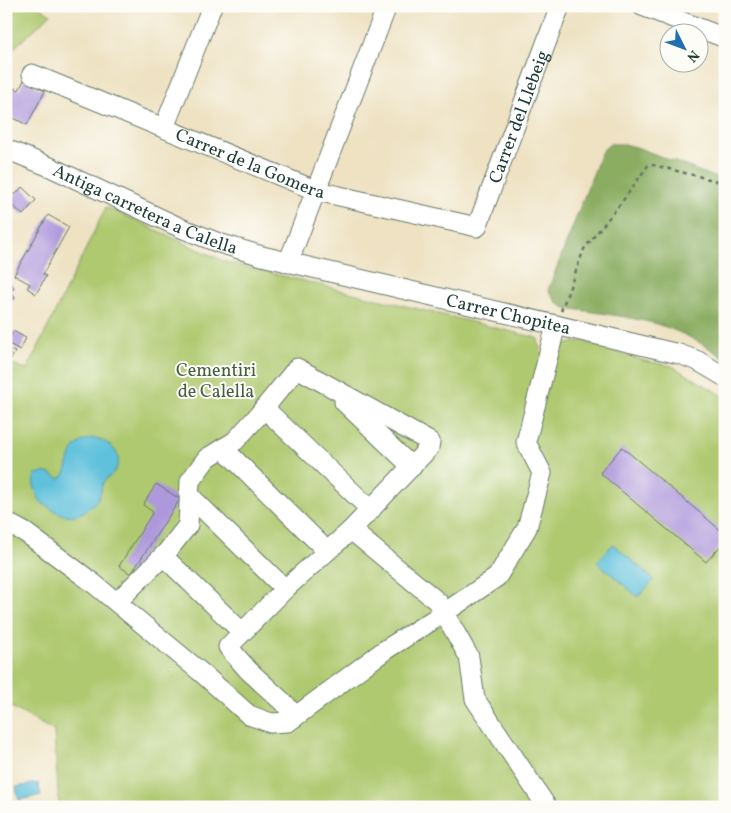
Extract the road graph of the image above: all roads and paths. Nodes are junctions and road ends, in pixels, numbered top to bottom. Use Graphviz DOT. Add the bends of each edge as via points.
graph roads {
  1 [pos="212,6"];
  2 [pos="387,6"];
  3 [pos="560,6"];
  4 [pos="642,6"];
  5 [pos="725,38"];
  6 [pos="32,74"];
  7 [pos="164,128"];
  8 [pos="6,149"];
  9 [pos="725,183"];
  10 [pos="317,191"];
  11 [pos="477,227"];
  12 [pos="288,263"];
  13 [pos="558,318"];
  14 [pos="725,377"];
  15 [pos="325,383"];
  16 [pos="264,408"];
  17 [pos="223,448"];
  18 [pos="412,467"];
  19 [pos="189,495"];
  20 [pos="370,510"];
  21 [pos="6,522"];
  22 [pos="351,530"];
  23 [pos="327,551"];
  24 [pos="163,556"];
  25 [pos="285,589"];
  26 [pos="117,602"];
  27 [pos="444,613"];
  28 [pos="242,632"];
  29 [pos="295,717"];
  30 [pos="547,807"];
  1 -- 7 [label="street"];
  2 -- 10 [label="street"];
  3 -- 11 [label="street, Carrer del Llebeig"];
  4 -- 5 [label="street"];
  6 -- 7 [label="street, Carrer de la Gomera"];
  7 -- 10 [label="street, Carrer de la Gomera"];
  8 -- 12 [label="street, Antiga carretera a Calella" via="181,228"];
  9 -- 13 [label="path" via="649,164 584,249"];
  10 -- 11 [label="street, Carrer de la Gomera"];
  10 -- 12 [label="street"];
  12 -- 13 [label="street, Carrer Chopitea"];
  13 -- 14 [label="street, Carrer Chopitea" via="679,354"];
  13 -- 27 [label="street" via="526,442 542,473 527,528 496,577"];
  15 -- 16 [label="street" via="297,368"];
  15 -- 18 [label="street"];
  15 -- 18 [label="street" via="430,442 429,448"];
  16 -- 17 [label="street" via="235,441"];
  16 -- 20 [label="street"];
  17 -- 19 [label="street" via="207,458 190,481"];
  17 -- 23 [label="street"];
  18 -- 20 [label="street"];
  19 -- 24 [label="street" via="188,525"];
  19 -- 25 [label="street"];
  20 -- 22 [label="street"];
  21 -- 26 [label="street" via="26,533"];
  22 -- 23 [label="street"];
  22 -- 27 [label="street" via="438,602"];
  23 -- 25 [label="street"];
  24 -- 26 [label="street"];
  24 -- 28 [label="street"];
  25 -- 28 [label="street"];
  26 -- 29 [label="street" via="249,715 270,723 288,722"];
  27 -- 29 [label="street" via="385,650"];
  27 -- 30 [label="street" via="469,657 476,699"];
  28 -- 29 [label="street" via="228,647"];
}
